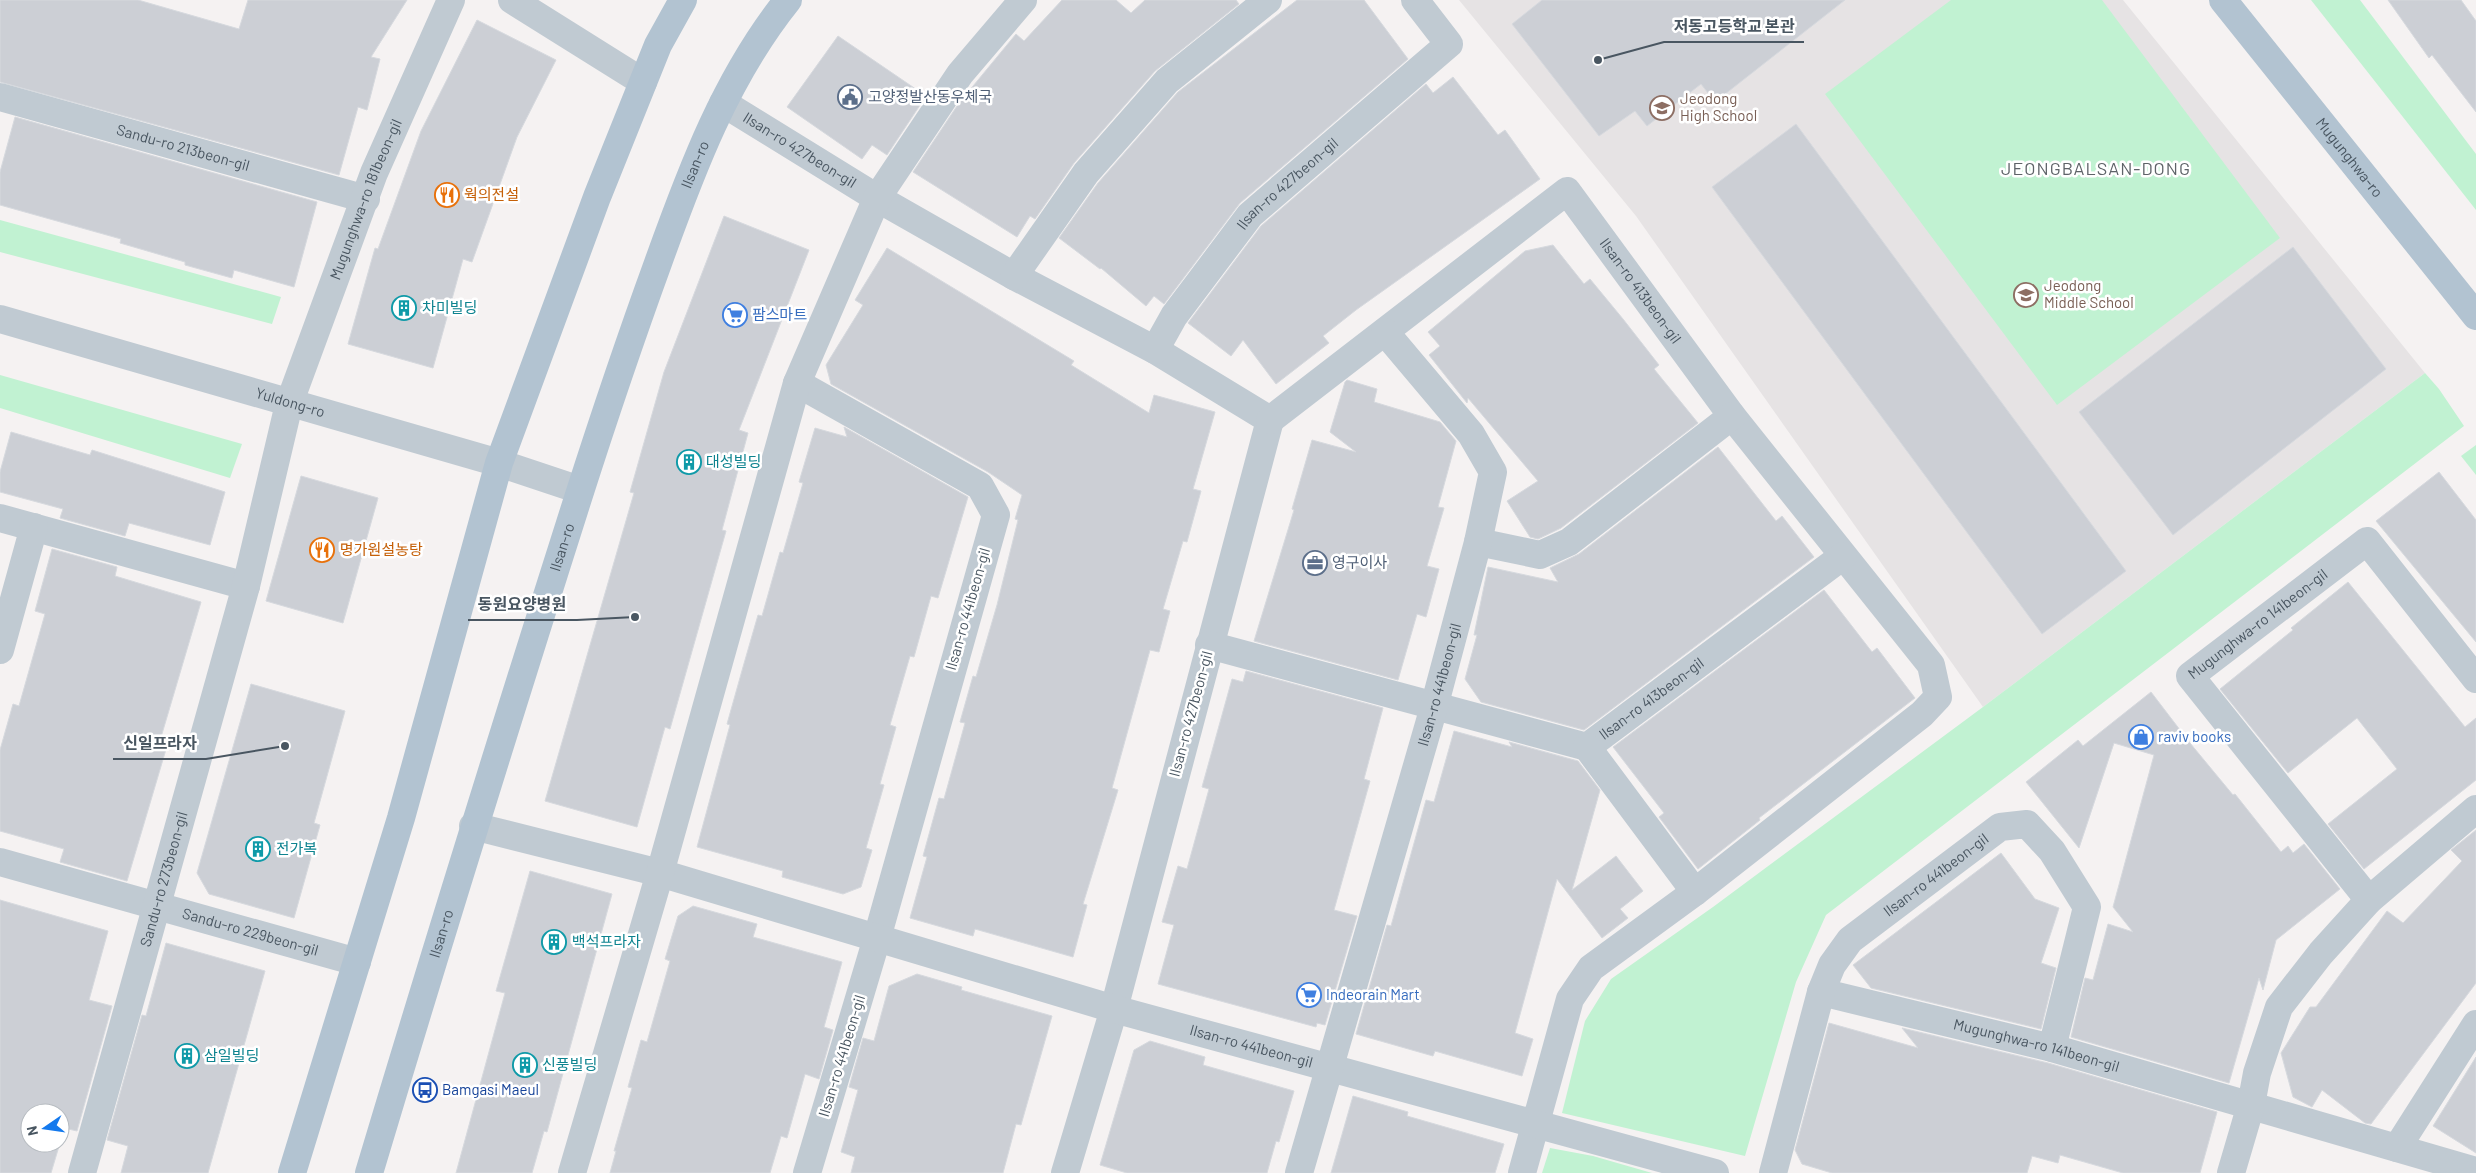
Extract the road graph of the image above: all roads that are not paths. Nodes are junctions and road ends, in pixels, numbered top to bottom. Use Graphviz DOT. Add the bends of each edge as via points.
graph roads {
  1 [pos="452,0"];
  2 [pos="512,0"];
  3 [pos="683,0"];
  4 [pos="788,0"];
  5 [pos="1023,0"];
  6 [pos="1268,0"];
  7 [pos="1415,0"];
  8 [pos="2223,0"];
  9 [pos="643,82"];
  10 [pos="0,97"];
  11 [pos="723,103"];
  12 [pos="878,198"];
  13 [pos="366,199"];
  14 [pos="1014,276"];
  15 [pos="2476,316"];
  16 [pos="0,319"];
  17 [pos="1385,332"];
  18 [pos="1154,350"];
  19 [pos="797,383"];
  20 [pos="289,404"];
  21 [pos="1732,416"];
  22 [pos="1270,420"];
  23 [pos="499,463"];
  24 [pos="580,490"];
  25 [pos="0,518"];
  26 [pos="34,527"];
  27 [pos="1478,542"];
  28 [pos="1843,556"];
  29 [pos="246,586"];
  30 [pos="1209,645"];
  31 [pos="0,650"];
  32 [pos="2476,679"];
  33 [pos="1434,707"];
  34 [pos="1587,747"];
  35 [pos="2476,809"];
  36 [pos="473,826"];
  37 [pos="0,862"];
  38 [pos="660,873"];
  39 [pos="1695,892"];
  40 [pos="2369,900"];
  41 [pos="156,906"];
  42 [pos="877,938"];
  43 [pos="357,962"];
  44 [pos="1821,992"];
  45 [pos="1114,1009"];
  46 [pos="2476,1024"];
  47 [pos="2052,1048"];
  48 [pos="1331,1068"];
  49 [pos="2251,1105"];
  50 [pos="1536,1124"];
  51 [pos="2397,1148"];
  52 [pos="2476,1171"];
  53 [pos="82,1173"];
  54 [pos="292,1173"];
  55 [pos="369,1173"];
  56 [pos="572,1173"];
  57 [pos="807,1173"];
  58 [pos="1065,1173"];
  59 [pos="1299,1173"];
  60 [pos="1522,1173"];
  61 [pos="1715,1173"];
  62 [pos="1773,1173"];
  63 [pos="2231,1173"];
  1 -- 13 [label="street, Mugunghwa-ro 181beon-gil" via="374,173"];
  2 -- 9 [label="street"];
  3 -- 9 [label="main road" via="658,45"];
  4 -- 11 [label="main road, Ilsan-ro" via="733,82"];
  5 -- 12 [label="street" via="960,74"];
  6 -- 14 [label="street" via="1167,81 1086,173"];
  7 -- 18 [label="street, Ilsan-ro 427beon-gil" via="1449,44 1250,214 1174,316"];
  8 -- 15 [label="main road, Mugunghwa-ro"];
  9 -- 23 [label="main road"];
  10 -- 13 [label="street, Sandu-ro 213beon-gil"];
  11 -- 12 [label="street, Ilsan-ro 427beon-gil"];
  11 -- 24 [label="main road, Ilsan-ro" via="673,220"];
  12 -- 14 [label="street, Ilsan-ro 427beon-gil"];
  12 -- 19 [label="street"];
  13 -- 20 [label="street, Mugunghwa-ro 181beon-gil"];
  14 -- 18 [label="street, Ilsan-ro 427beon-gil"];
  16 -- 20 [label="street, Yuldong-ro"];
  17 -- 21 [label="street, Ilsan-ro 413beon-gil" via="1567,191"];
  17 -- 22 [label="street"];
  17 -- 27 [label="street, Ilsan-ro 441beon-gil" via="1471,434 1492,472"];
  18 -- 22 [label="street, Ilsan-ro 427beon-gil"];
  19 -- 38 [label="street"];
  19 -- 42 [label="street, Ilsan-ro 441beon-gil" via="980,486 996,515"];
  20 -- 23 [label="street, Yuldong-ro"];
  20 -- 29 [label="street, Sandu-ro 273beon-gil"];
  21 -- 27 [label="street" via="1568,542 1540,555"];
  21 -- 28 [label="street, Ilsan-ro 413beon-gil"];
  22 -- 30 [label="street, Ilsan-ro 427beon-gil"];
  23 -- 24 [label="street, Yuldong-ro"];
  23 -- 43 [label="main road" via="401,818"];
  24 -- 36 [label="main road, Ilsan-ro"];
  25 -- 26 [label="street"];
  26 -- 29 [label="street"];
  26 -- 31 [label="street"];
  27 -- 33 [label="street, Ilsan-ro 441beon-gil"];
  28 -- 34 [label="street, Ilsan-ro 413beon-gil"];
  28 -- 39 [label="street, Ilsan-ro 413beon-gil" via="1931,665 1938,697 1922,714"];
  29 -- 41 [label="street, Sandu-ro 273beon-gil"];
  30 -- 33 [label="street, Ilsan-ro 413beon-gil"];
  30 -- 45 [label="street, Ilsan-ro 427beon-gil"];
  32 -- 40 [label="street, Mugunghwa-ro 141beon-gil" via="2367,542 2190,676"];
  33 -- 34 [label="street, Ilsan-ro 413beon-gil"];
  33 -- 48 [label="street, Ilsan-ro 441beon-gil"];
  34 -- 39 [label="street"];
  35 -- 40 [label="street"];
  36 -- 38 [label="street, Ilsan-ro 441beon-gil"];
  36 -- 55 [label="main road, Ilsan-ro"];
  37 -- 41 [label="street, Sandu-ro 229beon-gil"];
  38 -- 42 [label="street, Ilsan-ro 441beon-gil"];
  38 -- 56 [label="street"];
  39 -- 50 [label="street" via="1591,968 1570,999"];
  40 -- 49 [label="street" via="2321,953 2279,1007 2257,1073"];
  41 -- 43 [label="street, Sandu-ro 229beon-gil"];
  41 -- 53 [label="street, Sandu-ro 273beon-gil"];
  42 -- 45 [label="street, Ilsan-ro 441beon-gil"];
  42 -- 57 [label="street, Ilsan-ro 441beon-gil"];
  43 -- 54 [label="main road"];
  44 -- 47 [label="street, Mugunghwa-ro 141beon-gil"];
  44 -- 47 [label="street, Ilsan-ro 441beon-gil" via="1832,965 1850,940 2000,827 2027,824 2052,851 2087,907"];
  44 -- 62 [label="street, Ilsan-ro 441beon-gil"];
  45 -- 48 [label="street, Ilsan-ro 441beon-gil"];
  45 -- 58 [label="street"];
  46 -- 51 [label="street"];
  47 -- 49 [label="street, Mugunghwa-ro 141beon-gil"];
  48 -- 50 [label="street, Ilsan-ro 441beon-gil"];
  48 -- 59 [label="street, Ilsan-ro 441beon-gil"];
  49 -- 51 [label="street, Mugunghwa-ro 141beon-gil"];
  49 -- 63 [label="street"];
  50 -- 60 [label="street"];
  50 -- 61 [label="street, Ilsan-ro 441beon-gil"];
  51 -- 52 [label="street, Mugunghwa-ro 141beon-gil"];
}
